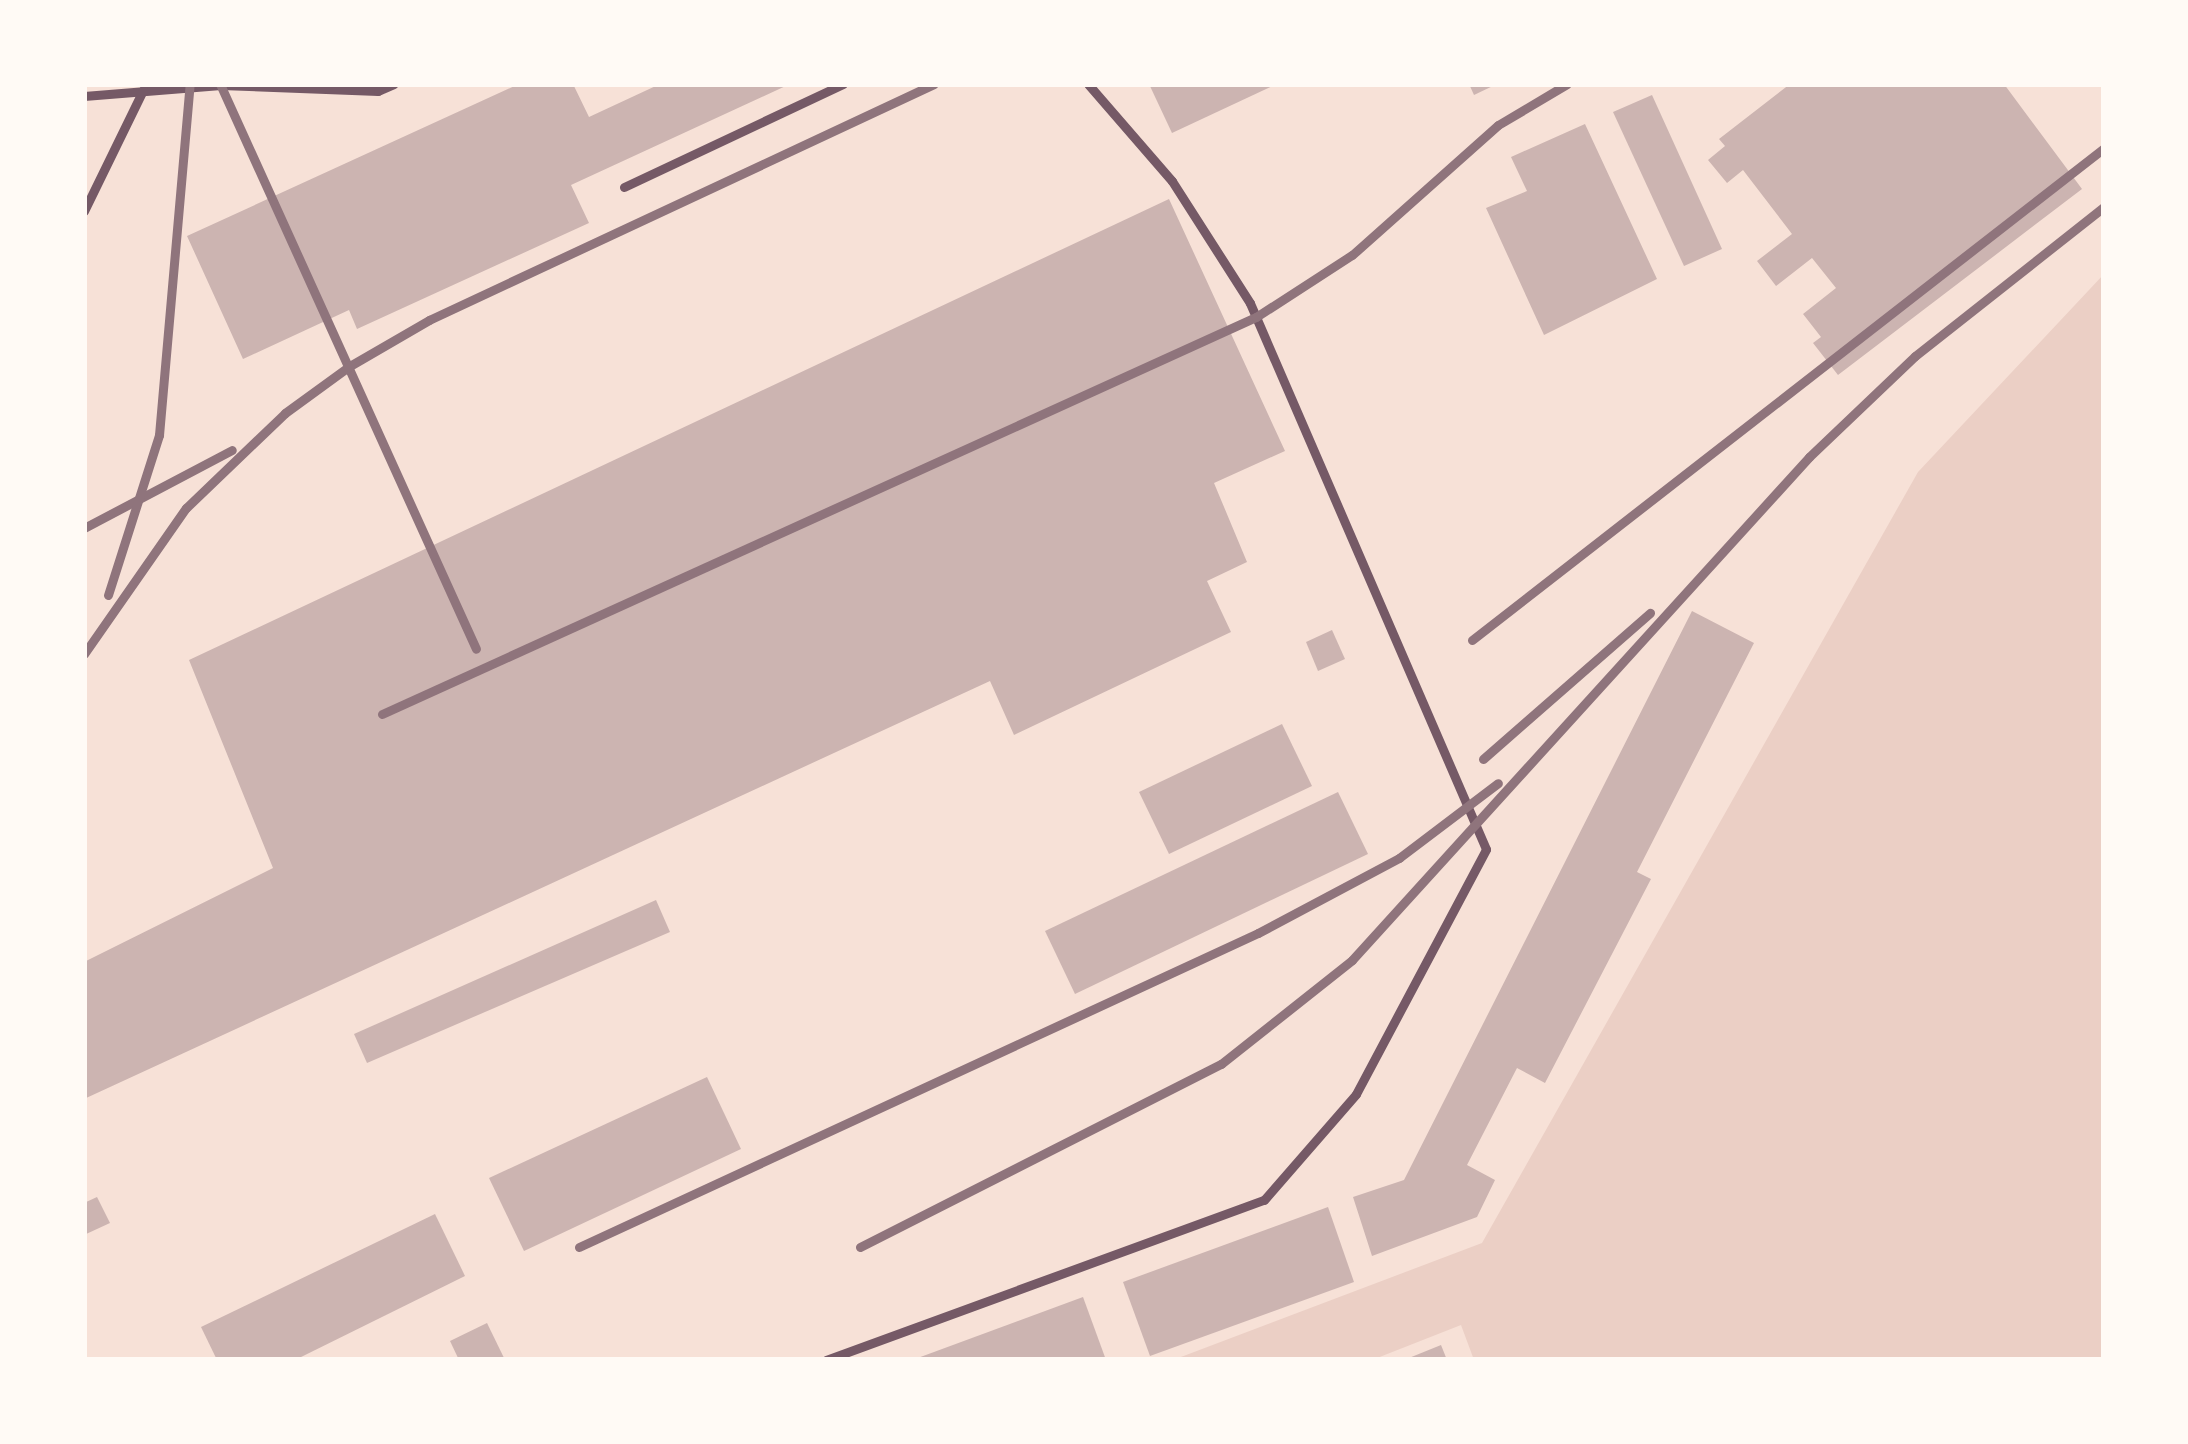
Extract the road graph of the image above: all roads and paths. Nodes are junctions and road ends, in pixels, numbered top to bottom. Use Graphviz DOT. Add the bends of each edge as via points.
graph roads {
  1 [pos="394,84"];
  2 [pos="843,84"];
  3 [pos="1088,84"];
  4 [pos="143,90"];
  5 [pos="84,96"];
  6 [pos="624,188"];
  7 [pos="84,211"];
  8 [pos="826,1360"];
  1 -- 4 [label="lane" via="378,92"];
  2 -- 6 [label="lane"];
  3 -- 8 [label="lane" via="1172,181 1250,303 1486,848 1355,1094 1264,1200"];
  4 -- 5 [label="lane"];
  4 -- 7 [label="lane"];
}
